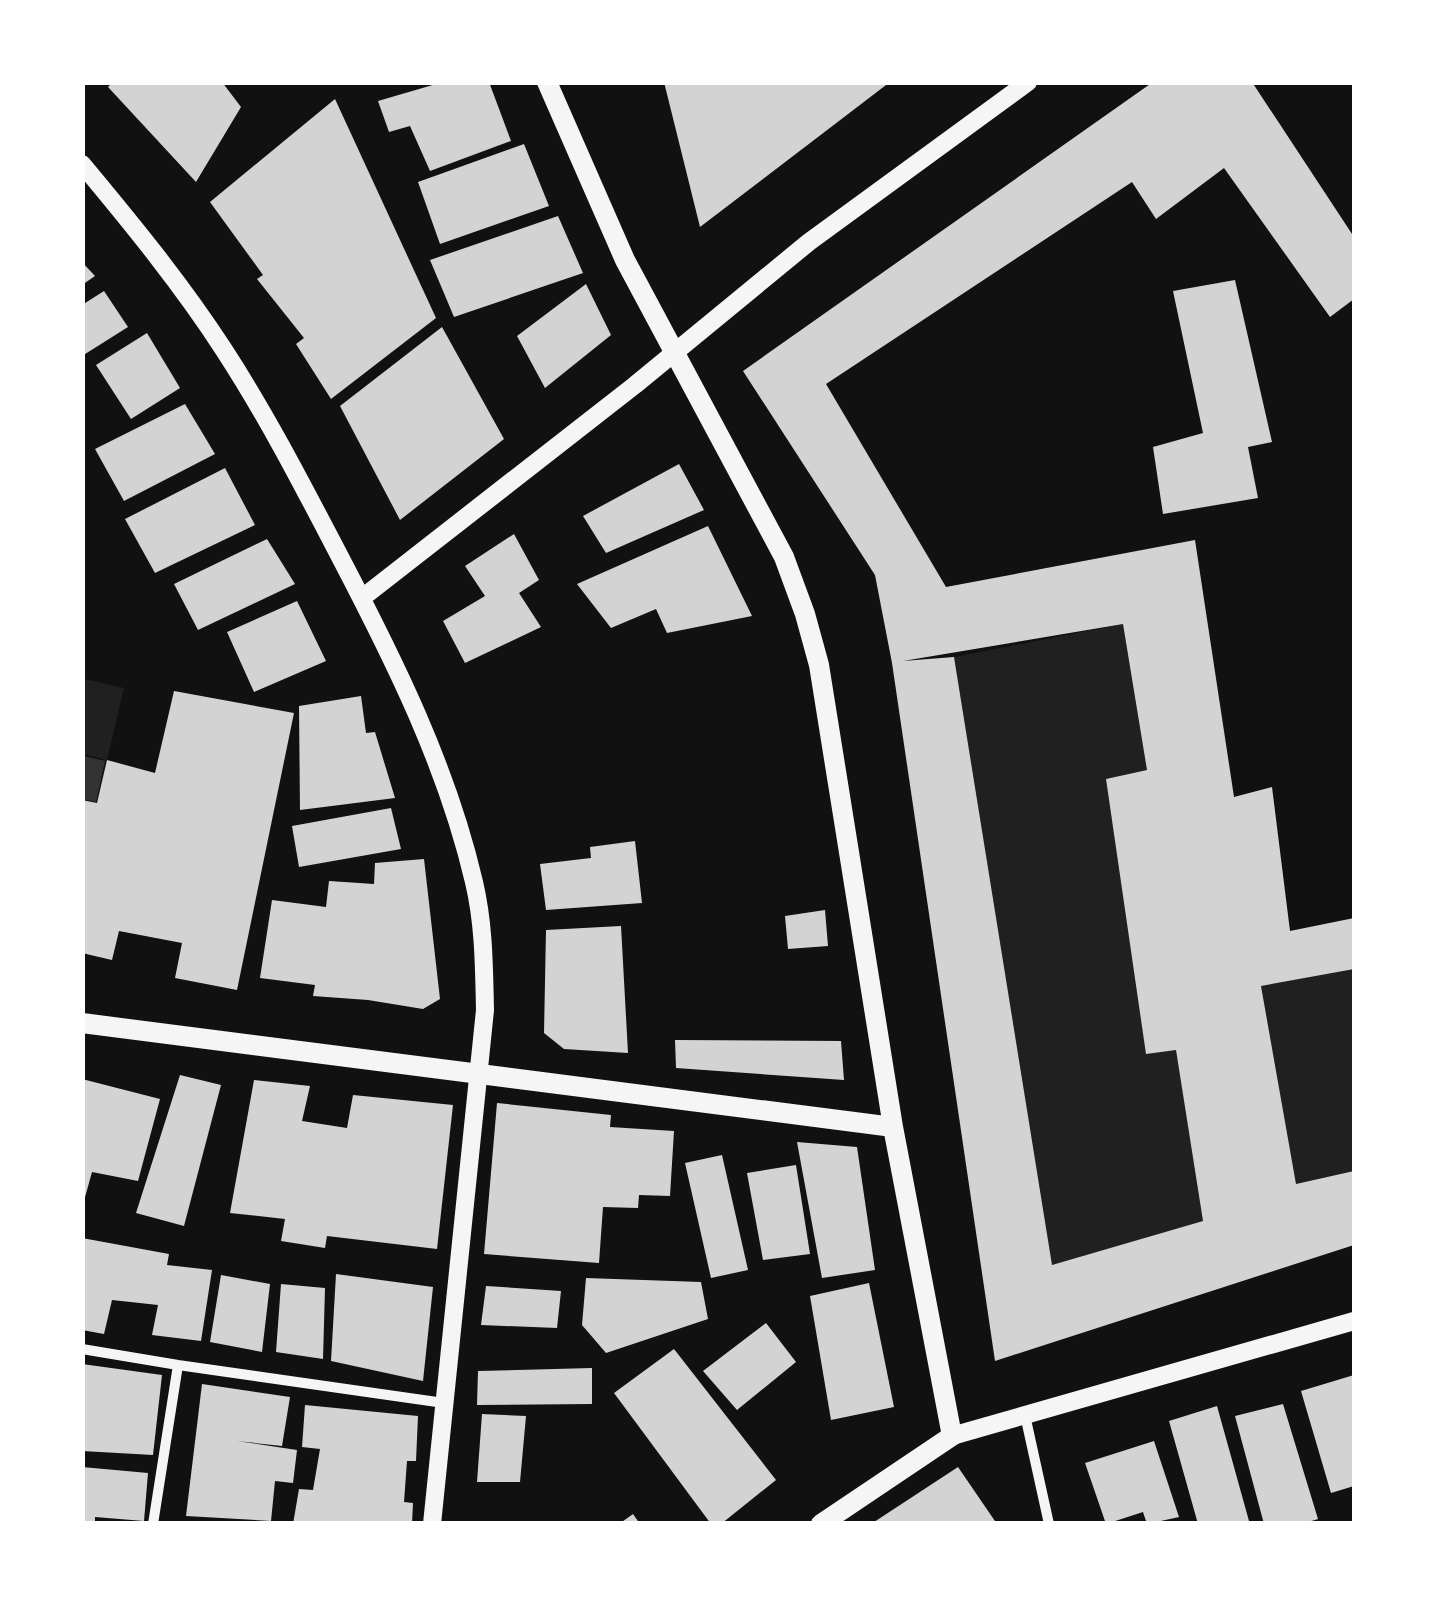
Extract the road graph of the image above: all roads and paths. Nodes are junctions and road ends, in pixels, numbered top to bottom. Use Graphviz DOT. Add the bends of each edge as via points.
graph roads {
  1 [pos="547,82"];
  2 [pos="1028,82"];
  3 [pos="82,164"];
  4 [pos="674,354"];
  5 [pos="362,598"];
  6 [pos="82,1023"];
  7 [pos="476,1075"];
  8 [pos="893,1127"];
  9 [pos="1354,1321"];
  10 [pos="82,1348"];
  11 [pos="178,1366"];
  12 [pos="444,1403"];
  13 [pos="1025,1416"];
  14 [pos="952,1436"];
  15 [pos="153,1524"];
  16 [pos="432,1524"];
  17 [pos="821,1524"];
  18 [pos="1050,1524"];
  1 -- 4 [label="main road"];
  2 -- 4 [label="street" via="809,242"];
  3 -- 5 [label="street" via="224,350"];
  4 -- 5 [label="street"];
  4 -- 8 [label="main road" via="784,556 805,614 819,664"];
  5 -- 7 [label="street" via="420,715 475,885 484,1010"];
  6 -- 7 [label="main road"];
  7 -- 8 [label="main road"];
  7 -- 12 [label="street"];
  8 -- 14 [label="main road"];
  9 -- 13 [label="street"];
  10 -- 11 [label="street"];
  11 -- 12 [label="street"];
  11 -- 15 [label="street"];
  12 -- 16 [label="street"];
  13 -- 14 [label="street"];
  13 -- 18 [label="street"];
  14 -- 17 [label="main road"];
}
